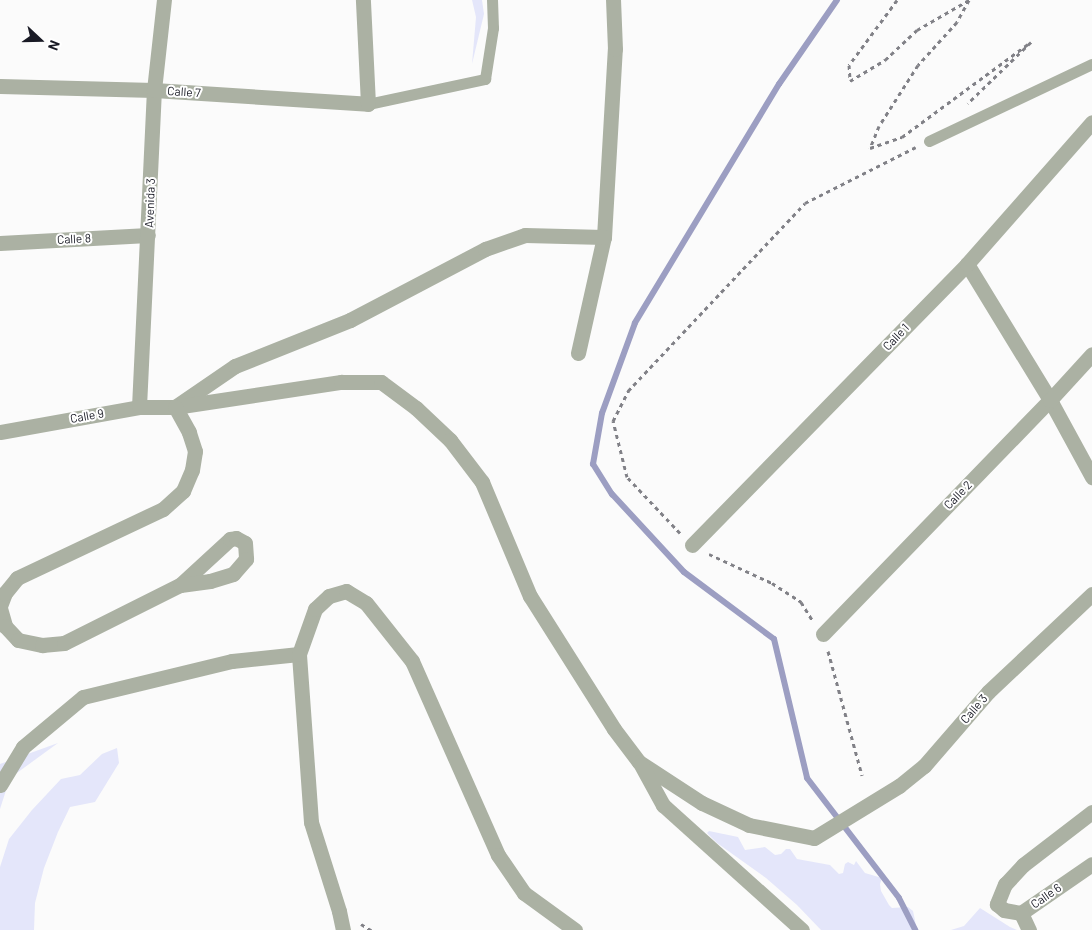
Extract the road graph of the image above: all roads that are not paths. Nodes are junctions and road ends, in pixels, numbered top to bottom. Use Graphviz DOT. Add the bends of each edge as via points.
graph roads {
  1 [pos="164,0"];
  2 [pos="363,0"];
  3 [pos="492,0"];
  4 [pos="613,0"];
  5 [pos="1092,64"];
  6 [pos="0,86"];
  7 [pos="154,90"];
  8 [pos="368,104"];
  9 [pos="1092,122"];
  10 [pos="929,141"];
  11 [pos="148,235"];
  12 [pos="604,237"];
  13 [pos="0,243"];
  14 [pos="967,264"];
  15 [pos="578,354"];
  16 [pos="1092,354"];
  17 [pos="1050,400"];
  18 [pos="139,407"];
  19 [pos="175,407"];
  20 [pos="0,432"];
  21 [pos="1092,477"];
  22 [pos="692,545"];
  23 [pos="180,585"];
  24 [pos="1092,594"];
  25 [pos="0,607"];
  26 [pos="823,634"];
  27 [pos="298,654"];
  28 [pos="639,762"];
  29 [pos="0,785"];
  30 [pos="1092,812"];
  31 [pos="1092,864"];
  32 [pos="1021,913"];
  33 [pos="343,930"];
  34 [pos="575,930"];
  35 [pos="802,930"];
  36 [pos="1029,930"];
  1 -- 7 [label="street, Avenida 3"];
  2 -- 8 [label="street"];
  3 -- 8 [label="lane" via="493,28 485,79"];
  4 -- 12 [label="street" via="615,49"];
  5 -- 10 [label="lane"];
  6 -- 7 [label="street, Calle 7"];
  7 -- 8 [label="street, Calle 7"];
  7 -- 11 [label="street, Avenida 3"];
  9 -- 14 [label="street, Calle 1"];
  11 -- 13 [label="street, Calle 8"];
  11 -- 18 [label="street, Avenida 3"];
  12 -- 15 [label="street"];
  12 -- 19 [label="street" via="526,235 485,248 350,320 235,366"];
  14 -- 17 [label="street"];
  14 -- 22 [label="street, Calle 1"];
  16 -- 17 [label="street, Calle 2"];
  17 -- 21 [label="street"];
  17 -- 26 [label="street, Calle 2"];
  18 -- 19 [label="street, Calle 9"];
  18 -- 20 [label="street, Calle 9"];
  19 -- 25 [label="street" via="195,451 192,470 183,491 163,509 17,578 4,593"];
  19 -- 28 [label="street, Calle 9" via="341,382 382,382 416,408 450,440 482,482 530,596 614,730"];
  23 -- 25 [label="street" via="64,644 42,646 18,640 6,626"];
  24 -- 28 [label="street, Calle 3" via="988,692 924,766 899,786 814,838 749,825 702,803"];
  27 -- 29 [label="street" via="232,660 83,697 23,747"];
  27 -- 33 [label="street" via="311,822"];
  27 -- 34 [label="street" via="315,609 329,596 346,591 366,603 412,661 498,855 524,893"];
  28 -- 35 [label="street" via="663,805"];
  30 -- 32 [label="street, Calle 6" via="1023,865 1005,884 997,904 1004,910"];
  31 -- 32 [label="street, Calle 6"];
  32 -- 36 [label="street"];
}
